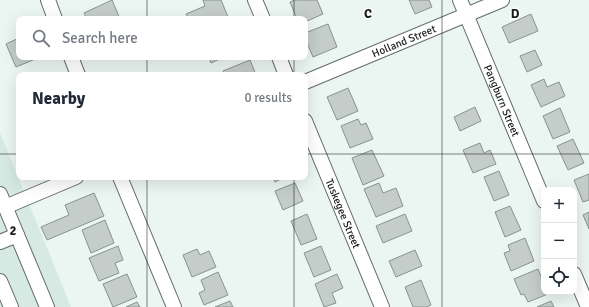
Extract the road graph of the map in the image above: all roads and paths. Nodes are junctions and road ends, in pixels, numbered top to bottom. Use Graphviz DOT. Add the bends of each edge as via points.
graph roads {
  1 [pos="48,0"];
  2 [pos="255,0"];
  3 [pos="460,0"];
  4 [pos="502,0"];
  5 [pos="466,14"];
  6 [pos="54,16"];
  7 [pos="262,16"];
  8 [pos="72,60"];
  9 [pos="279,60"];
  10 [pos="77,72"];
  11 [pos="285,72"];
  12 [pos="308,81"];
  13 [pos="308,128"];
  14 [pos="66,180"];
  15 [pos="121,180"];
  16 [pos="541,194"];
  17 [pos="2,200"];
  18 [pos="17,235"];
  19 [pos="0,242"];
  20 [pos="0,281"];
  21 [pos="577,281"];
  22 [pos="11,307"];
  23 [pos="47,307"];
  24 [pos="174,307"];
  25 [pos="382,307"];
  26 [pos="588,307"];
  1 -- 6 [label="street"];
  2 -- 7 [label="street"];
  3 -- 5 [label="street, Pangburn Street"];
  4 -- 5 [label="street, Holland Street"];
  5 -- 12 [label="street, Holland Street"];
  5 -- 16 [label="street, Pangburn Street"];
  8 -- 10 [label="street"];
  9 -- 11 [label="street"];
  13 -- 25 [label="street, Tuskegee Street"];
  14 -- 17 [label="street"];
  15 -- 24 [label="street"];
  17 -- 18 [label="street"];
  18 -- 19 [label="street"];
  18 -- 23 [label="street"];
  20 -- 22 [label="street"];
  21 -- 26 [label="street"];
}
